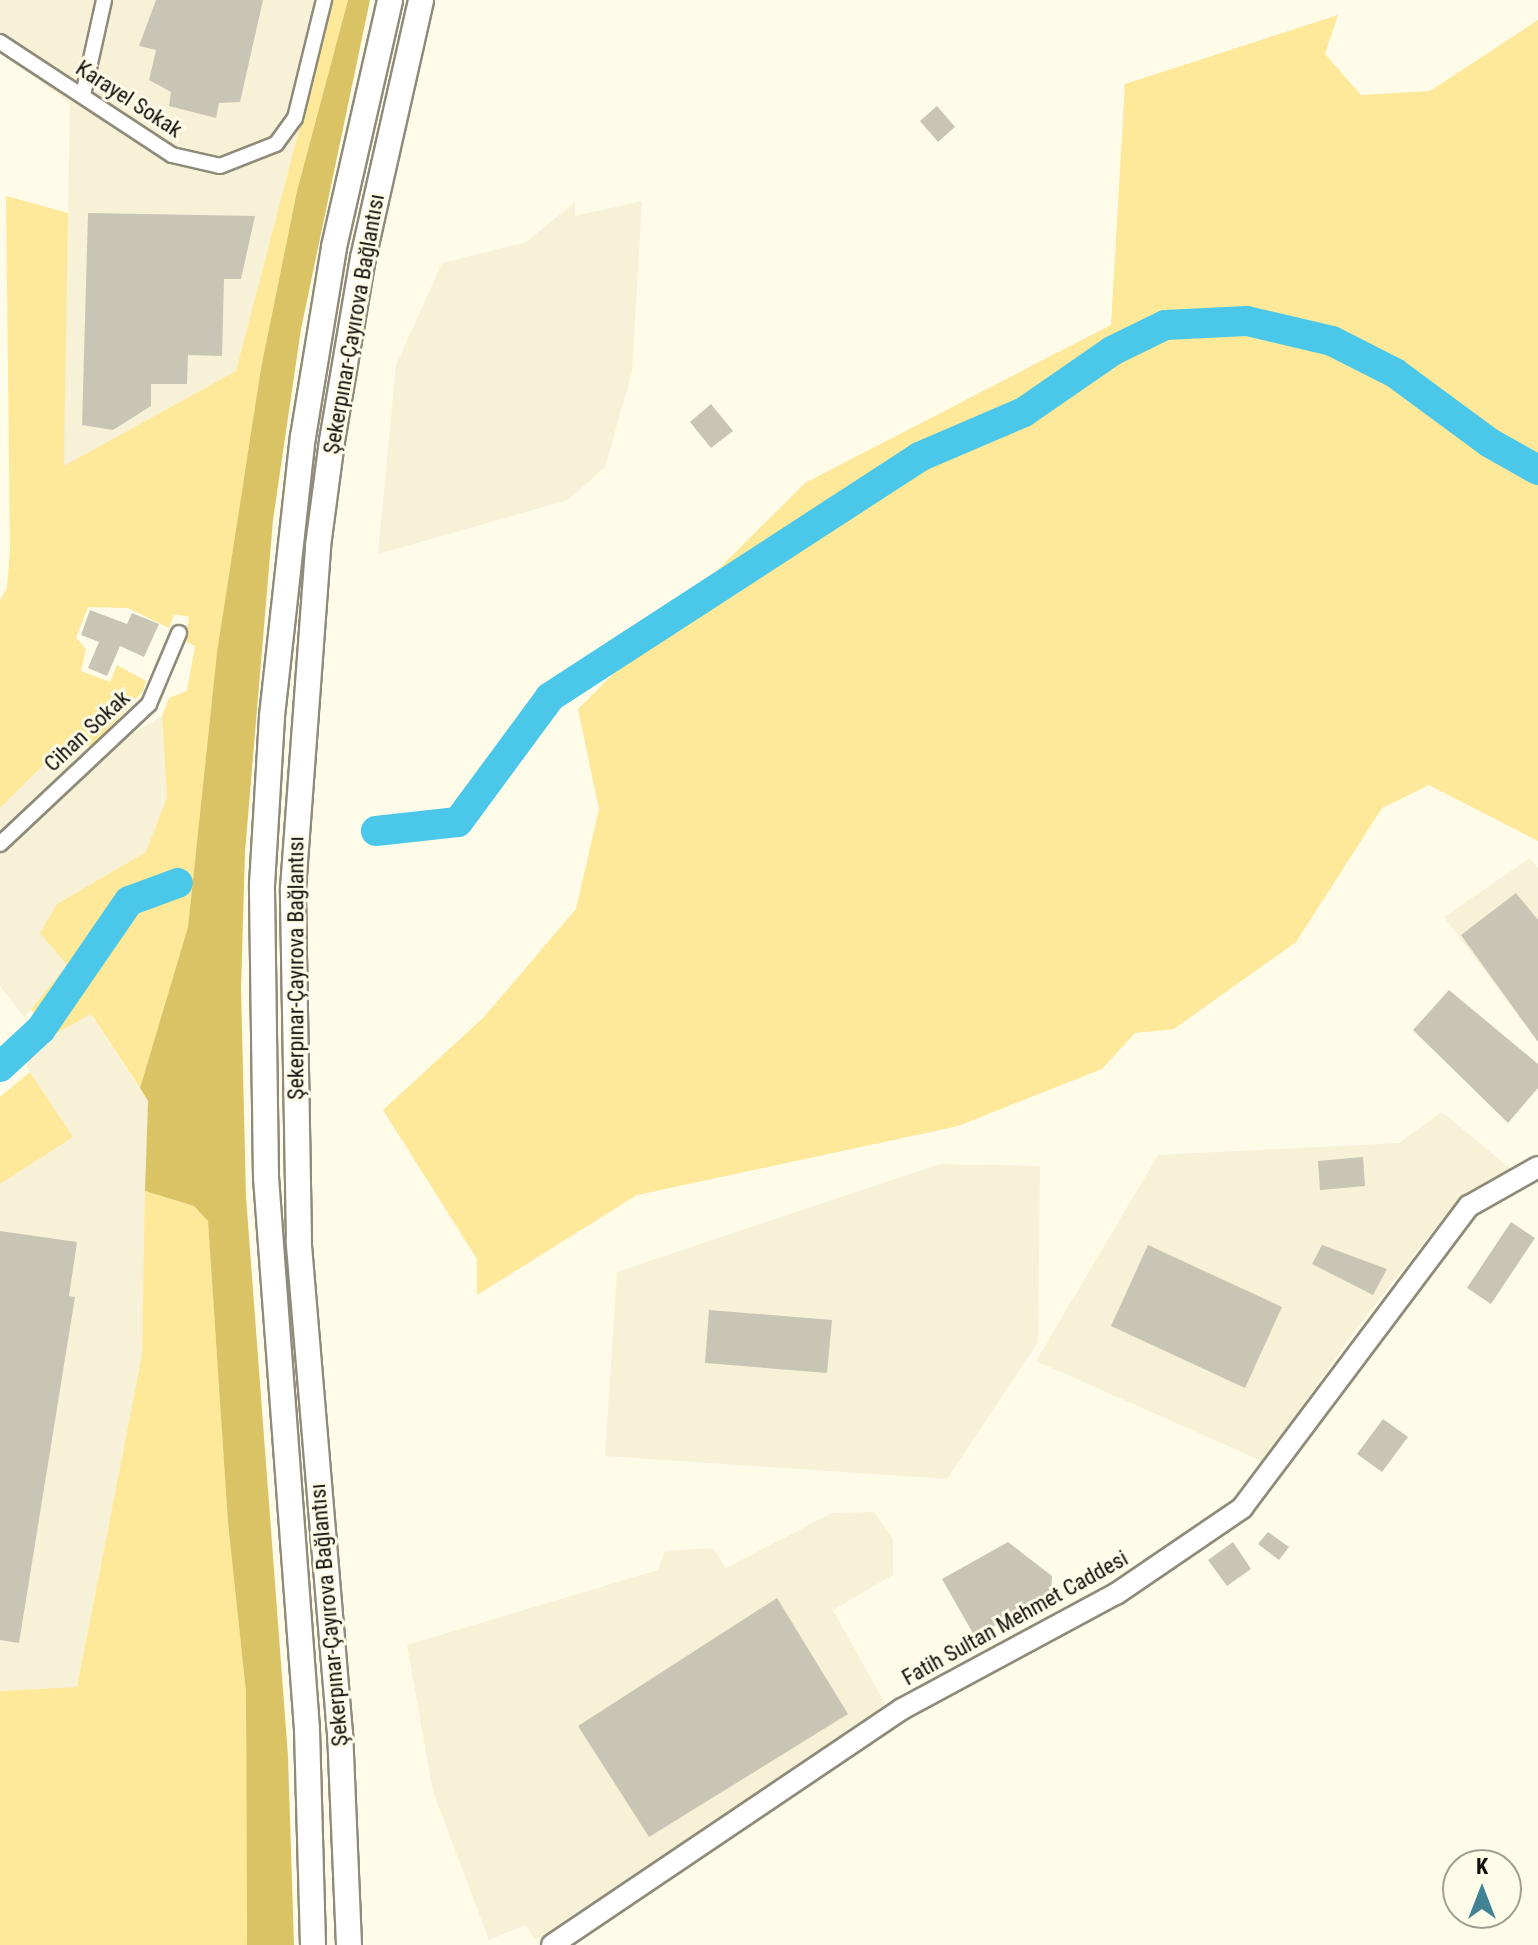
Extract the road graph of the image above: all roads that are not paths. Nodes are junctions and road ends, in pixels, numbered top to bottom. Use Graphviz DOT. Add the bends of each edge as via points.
graph roads {
  1 [pos="104,0"];
  2 [pos="324,0"];
  3 [pos="390,0"];
  4 [pos="421,0"];
  5 [pos="0,42"];
  6 [pos="83,95"];
  7 [pos="179,633"];
  8 [pos="0,844"];
  9 [pos="1538,1167"];
  10 [pos="313,1945"];
  11 [pos="349,1945"];
  12 [pos="552,1945"];
  1 -- 6 [label="street"];
  2 -- 6 [label="street, Karayel Sokak" via="295,118 276,144 246,160 220,166 172,155"];
  3 -- 10 [label="highway, Şekerpınar-Çayırova Bağlantısı" via="334,247 303,437 272,716 262,885 266,1177 307,1729"];
  4 -- 11 [label="highway, Şekerpınar-Çayırova Bağlantısı" via="363,258 332,441 315,576 293,889 299,1241 340,1734"];
  5 -- 6 [label="street, Karayel Sokak"];
  7 -- 8 [label="street, Cihan Sokak" via="149,704"];
  9 -- 12 [label="street, Fatih Sultan Mehmet Caddesi" via="1469,1206 1242,1508 1116,1594 902,1709"];
}
